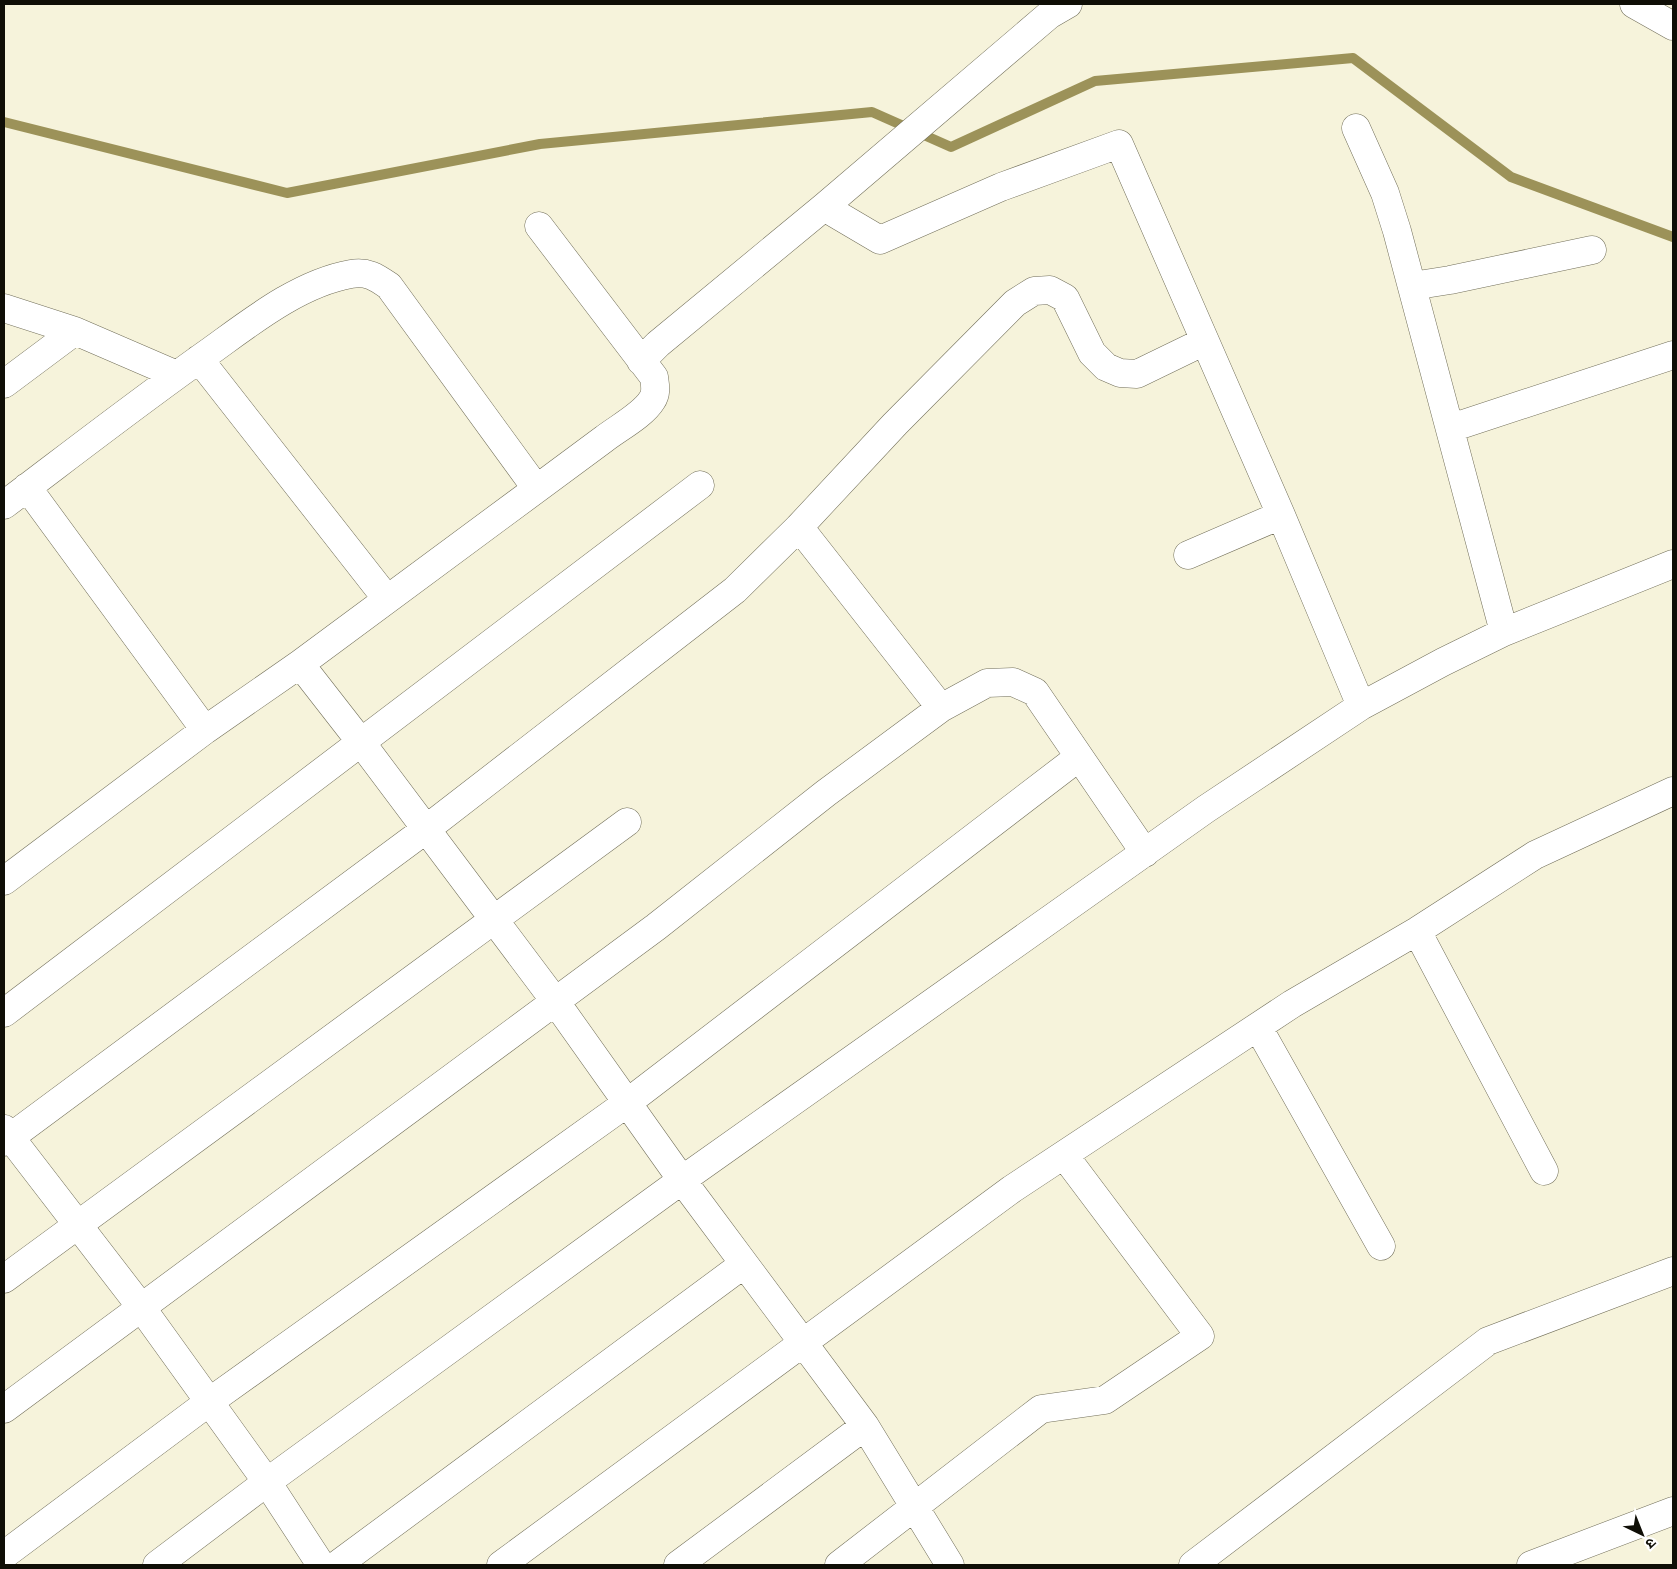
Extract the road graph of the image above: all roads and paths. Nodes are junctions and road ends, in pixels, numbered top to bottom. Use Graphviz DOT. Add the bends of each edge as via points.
graph roads {
  1 [pos="1634,4"];
  2 [pos="1058,9"];
  3 [pos="1673,26"];
  4 [pos="1356,128"];
  5 [pos="824,207"];
  6 [pos="538,226"];
  7 [pos="1592,250"];
  8 [pos="1412,286"];
  9 [pos="4,308"];
  10 [pos="75,331"];
  11 [pos="1205,341"];
  12 [pos="1673,355"];
  13 [pos="199,359"];
  14 [pos="642,361"];
  15 [pos="177,375"];
  16 [pos="4,384"];
  17 [pos="1451,428"];
  18 [pos="700,485"];
  19 [pos="27,488"];
  20 [pos="536,488"];
  21 [pos="4,505"];
  22 [pos="1281,515"];
  23 [pos="799,528"];
  24 [pos="1188,555"];
  25 [pos="1673,564"];
  26 [pos="387,599"];
  27 [pos="1504,632"];
  28 [pos="300,664"];
  29 [pos="1361,706"];
  30 [pos="941,708"];
  31 [pos="205,730"];
  32 [pos="360,741"];
  33 [pos="1079,757"];
  34 [pos="1673,790"];
  35 [pos="627,822"];
  36 [pos="426,830"];
  37 [pos="1145,853"];
  38 [pos="4,881"];
  39 [pos="494,920"];
  40 [pos="1417,931"];
  41 [pos="555,1001"];
  42 [pos="4,1012"];
  43 [pos="1258,1027"];
  44 [pos="627,1103"];
  45 [pos="6,1136"];
  46 [pos="1064,1155"];
  47 [pos="1544,1171"];
  48 [pos="682,1180"];
  49 [pos="78,1224"];
  50 [pos="1381,1246"];
  51 [pos="744,1264"];
  52 [pos="1673,1271"];
  53 [pos="4,1279"];
  54 [pos="141,1307"];
  55 [pos="802,1342"];
  56 [pos="209,1402"];
  57 [pos="4,1409"];
  58 [pos="865,1426"];
  59 [pos="267,1482"];
  60 [pos="914,1508"];
  61 [pos="1673,1511"];
  62 [pos="4,1555"];
  63 [pos="157,1565"];
  64 [pos="321,1565"];
  65 [pos="337,1565"];
  66 [pos="501,1565"];
  67 [pos="678,1565"];
  68 [pos="839,1565"];
  69 [pos="950,1565"];
  70 [pos="1193,1565"];
  71 [pos="1532,1565"];
  1 -- 3 [label="street"];
  2 -- 5 [label="street"];
  4 -- 8 [label="street" via="1385,193"];
  5 -- 11 [label="street" via="880,240 1001,187 1119,144"];
  5 -- 14 [label="street" via="658,344"];
  6 -- 14 [label="street"];
  7 -- 8 [label="street"];
  8 -- 17 [label="street"];
  9 -- 10 [label="street"];
  10 -- 15 [label="street"];
  10 -- 16 [label="street"];
  11 -- 22 [label="street"];
  11 -- 23 [label="street" via="1137,374 1120,373 1106,367 1092,353 1065,298 1050,290 1034,291 1015,303 995,323"];
  12 -- 17 [label="street"];
  13 -- 15 [label="street"];
  13 -- 20 [label="street" via="264,313 313,285 352,273 373,275 388,286"];
  13 -- 26 [label="street"];
  14 -- 20 [label="street" via="654,377 656,388 652,400"];
  15 -- 19 [label="street"];
  17 -- 27 [label="street"];
  18 -- 32 [label="street"];
  19 -- 21 [label="street"];
  19 -- 31 [label="street"];
  20 -- 26 [label="street"];
  22 -- 24 [label="street"];
  22 -- 29 [label="street"];
  23 -- 30 [label="street"];
  23 -- 36 [label="street" via="735,590"];
  25 -- 27 [label="street"];
  26 -- 28 [label="street"];
  27 -- 29 [label="street"];
  28 -- 31 [label="street"];
  28 -- 32 [label="street"];
  29 -- 37 [label="street"];
  30 -- 33 [label="street" via="987,684 1013,682 1035,692"];
  30 -- 41 [label="street"];
  31 -- 38 [label="street"];
  32 -- 36 [label="street"];
  32 -- 42 [label="street"];
  33 -- 37 [label="street"];
  33 -- 44 [label="street"];
  34 -- 40 [label="street" via="1535,855"];
  35 -- 39 [label="street"];
  36 -- 39 [label="street"];
  36 -- 45 [label="street"];
  37 -- 48 [label="street"];
  39 -- 41 [label="street"];
  39 -- 49 [label="street"];
  40 -- 43 [label="street"];
  40 -- 47 [label="street"];
  41 -- 44 [label="street"];
  41 -- 54 [label="street"];
  43 -- 46 [label="street"];
  43 -- 50 [label="street"];
  44 -- 48 [label="street"];
  44 -- 56 [label="street"];
  45 -- 49 [label="street"];
  46 -- 55 [label="street" via="1012,1189"];
  46 -- 60 [label="street" via="1200,1336 1105,1400 1041,1409"];
  48 -- 51 [label="street"];
  48 -- 59 [label="street"];
  49 -- 53 [label="street"];
  49 -- 54 [label="street"];
  51 -- 55 [label="street"];
  51 -- 65 [label="street"];
  52 -- 70 [label="street" via="1488,1341"];
  54 -- 56 [label="street"];
  54 -- 57 [label="street"];
  55 -- 58 [label="street"];
  55 -- 66 [label="street"];
  56 -- 59 [label="street"];
  56 -- 62 [label="street"];
  58 -- 60 [label="street"];
  58 -- 67 [label="street"];
  59 -- 63 [label="street"];
  59 -- 64 [label="street"];
  60 -- 68 [label="street"];
  60 -- 69 [label="street"];
  61 -- 71 [label="street"];
}
